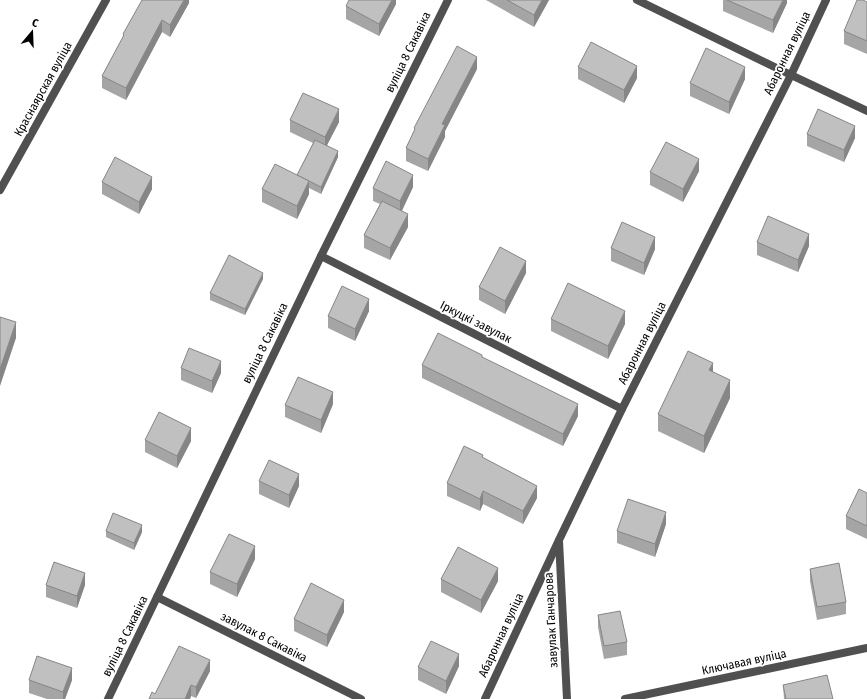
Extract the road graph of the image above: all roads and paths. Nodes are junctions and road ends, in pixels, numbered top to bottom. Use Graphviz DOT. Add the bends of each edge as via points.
graph roads {
  1 [pos="106,0"];
  2 [pos="448,0"];
  3 [pos="637,0"];
  4 [pos="826,0"];
  5 [pos="791,75"];
  6 [pos="867,110"];
  7 [pos="0,190"];
  8 [pos="321,256"];
  9 [pos="622,409"];
  10 [pos="559,540"];
  11 [pos="157,597"];
  12 [pos="867,648"];
  13 [pos="108,699"];
  14 [pos="361,699"];
  15 [pos="485,699"];
  16 [pos="566,699"];
  17 [pos="625,699"];
  1 -- 7 [label="street, Краснаярская вуліца"];
  2 -- 8 [label="street, вуліца 8 Сакавіка"];
  3 -- 5 [label="street"];
  4 -- 5 [label="street, Абаронная вуліца"];
  5 -- 6 [label="street"];
  5 -- 9 [label="street, Абаронная вуліца"];
  8 -- 9 [label="street, Іркуцкі завулак"];
  8 -- 11 [label="street, вуліца 8 Сакавіка"];
  9 -- 10 [label="street, Абаронная вуліца"];
  10 -- 15 [label="street, Абаронная вуліца"];
  10 -- 16 [label="street, завулак Ганчарова"];
  11 -- 13 [label="street, вуліца 8 Сакавіка"];
  11 -- 14 [label="street, завулак 8 Сакавіка"];
  12 -- 17 [label="street, Ключавая вуліца"];
}
